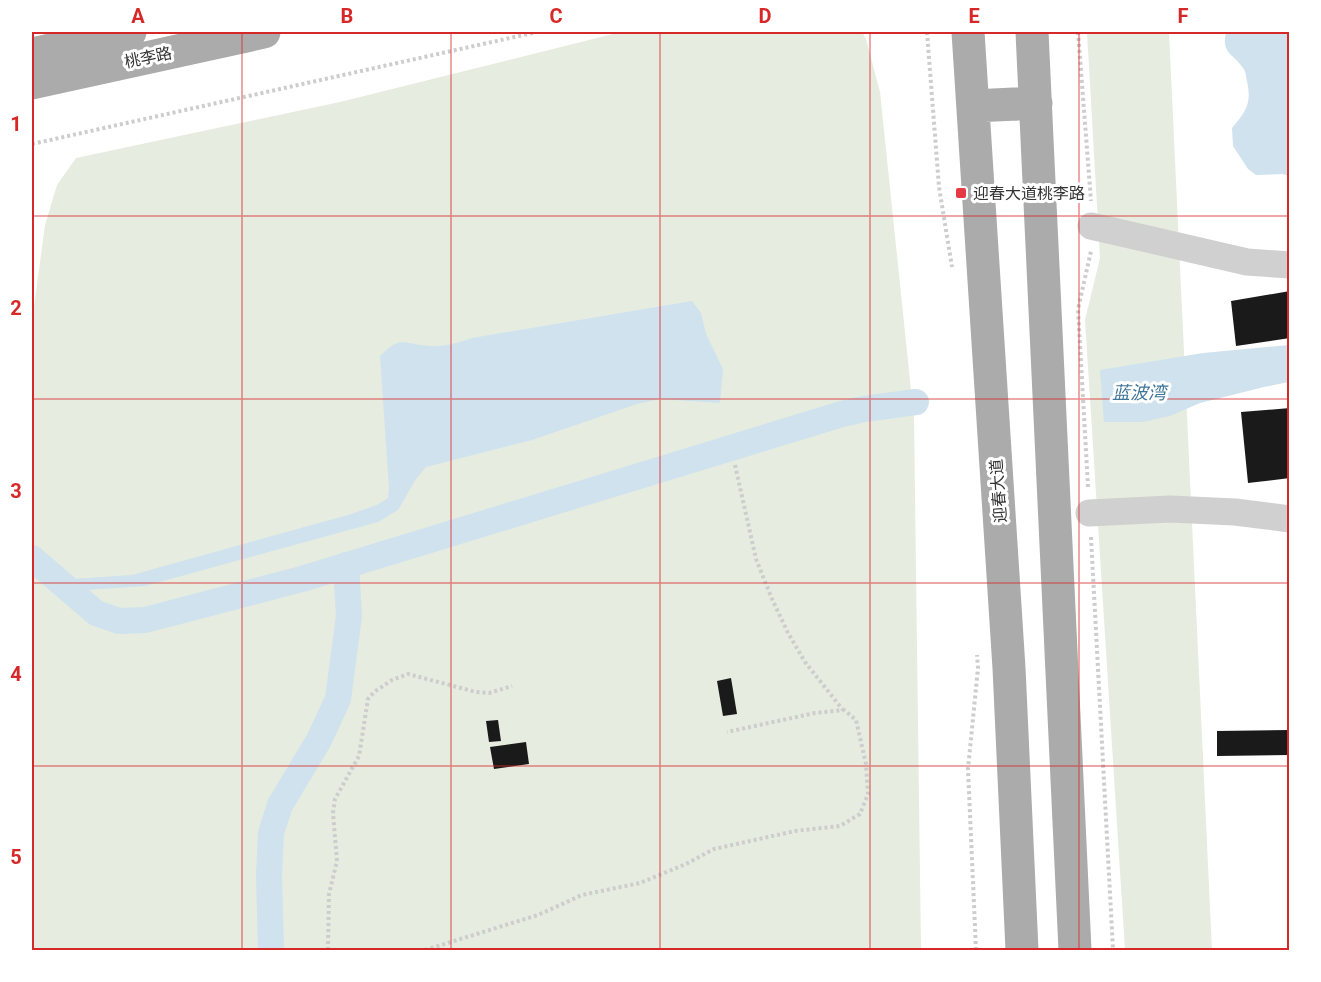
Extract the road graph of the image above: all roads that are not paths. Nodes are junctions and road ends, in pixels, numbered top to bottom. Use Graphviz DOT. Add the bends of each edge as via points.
graph roads {
  1 [pos="130,32"];
  2 [pos="264,32"];
  3 [pos="968,32"];
  4 [pos="1032,32"];
  5 [pos="32,54"];
  6 [pos="32,83"];
  7 [pos="1036,103"];
  8 [pos="973,106"];
  9 [pos="1091,226"];
  10 [pos="1290,265"];
  11 [pos="1089,513"];
  12 [pos="1290,519"];
  13 [pos="1071,882"];
  14 [pos="1019,885"];
  15 [pos="1022,951"];
  16 [pos="1075,951"];
  1 -- 5 [label="main road, 桃李路"];
  2 -- 6 [label="main road, 桃李路"];
  3 -- 8 [label="main road, 迎春大道"];
  4 -- 7 [label="main road"];
  7 -- 8 [label="main road"];
  7 -- 13 [label="main road"];
  8 -- 14 [label="main road, 迎春大道"];
  9 -- 10 [label="lane" via="1247,262"];
  11 -- 12 [label="lane" via="1181,510"];
  13 -- 14 [label="main road"];
  13 -- 16 [label="main road"];
  14 -- 15 [label="main road, 迎春大道"];
}
